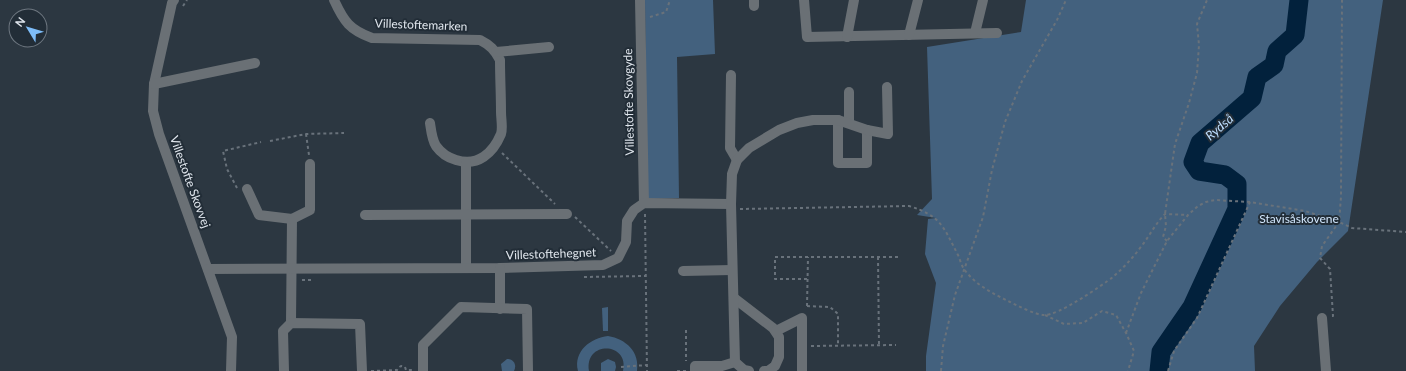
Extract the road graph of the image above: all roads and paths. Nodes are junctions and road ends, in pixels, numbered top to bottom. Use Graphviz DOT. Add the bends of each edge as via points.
graph roads {
  1 [pos="174,0"];
  2 [pos="334,0"];
  3 [pos="640,0"];
  4 [pos="670,0"];
  5 [pos="804,0"];
  6 [pos="854,0"];
  7 [pos="918,0"];
  8 [pos="984,0"];
  9 [pos="1066,0"];
  10 [pos="1207,0"];
  11 [pos="1342,0"];
  12 [pos="640,21"];
  13 [pos="997,33"];
  14 [pos="975,34"];
  15 [pos="910,35"];
  16 [pos="846,36"];
  17 [pos="549,47"];
  18 [pos="496,52"];
  19 [pos="255,63"];
  20 [pos="731,75"];
  21 [pos="154,84"];
  22 [pos="887,87"];
  23 [pos="849,92"];
  24 [pos="838,120"];
  25 [pos="430,123"];
  26 [pos="849,123"];
  27 [pos="867,130"];
  28 [pos="344,133"];
  29 [pos="306,134"];
  30 [pos="270,141"];
  31 [pos="261,142"];
  32 [pos="495,147"];
  33 [pos="738,160"];
  34 [pos="466,163"];
  35 [pos="310,164"];
  36 [pos="247,190"];
  37 [pos="1250,202"];
  38 [pos="644,203"];
  39 [pos="731,207"];
  40 [pos="566,214"];
  41 [pos="1165,214"];
  42 [pos="365,215"];
  43 [pos="467,215"];
  44 [pos="1188,215"];
  45 [pos="292,219"];
  46 [pos="1339,222"];
  47 [pos="1406,232"];
  48 [pos="1167,241"];
  49 [pos="808,257"];
  50 [pos="878,257"];
  51 [pos="898,257"];
  52 [pos="618,258"];
  53 [pos="466,268"];
  54 [pos="500,268"];
  55 [pos="964,268"];
  56 [pos="208,269"];
  57 [pos="290,270"];
  58 [pos="683,270"];
  59 [pos="732,270"];
  60 [pos="807,279"];
  61 [pos="734,298"];
  62 [pos="807,306"];
  63 [pos="500,309"];
  64 [pos="1045,315"];
  65 [pos="802,318"];
  66 [pos="1322,318"];
  67 [pos="290,324"];
  68 [pos="686,330"];
  69 [pos="776,331"];
  70 [pos="1126,332"];
  71 [pos="896,345"];
  72 [pos="802,346"];
  73 [pos="838,346"];
  74 [pos="879,346"];
  75 [pos="735,362"];
  76 [pos="646,365"];
  77 [pos="621,367"];
  78 [pos="695,369"];
  79 [pos="232,371"];
  80 [pos="284,371"];
  81 [pos="362,371"];
  82 [pos="397,371"];
  83 [pos="406,371"];
  84 [pos="423,371"];
  85 [pos="528,371"];
  86 [pos="647,371"];
  87 [pos="749,371"];
  88 [pos="764,371"];
  89 [pos="802,371"];
  90 [pos="941,371"];
  91 [pos="1128,371"];
  92 [pos="1168,371"];
  93 [pos="1326,371"];
  1 -- 21 [label="street, Villestofte Skovvej"];
  2 -- 18 [label="street, Villestoftemarken" via="348,25 372,38 480,40"];
  3 -- 12 [label="street, Villestofte Skovgyde"];
  4 -- 12 [label="path" via="666,12"];
  5 -- 16 [label="street" via="807,37"];
  6 -- 16 [label="street"];
  7 -- 15 [label="street"];
  8 -- 14 [label="street"];
  9 -- 55 [label="path" via="1058,20 1022,81 1005,122 983,217"];
  10 -- 41 [label="path" via="1197,24 1197,73 1175,144"];
  11 -- 46 [label="path"];
  12 -- 38 [label="street, Villestofte Skovgyde"];
  13 -- 14 [label="street"];
  14 -- 15 [label="street"];
  15 -- 16 [label="street"];
  17 -- 18 [label="street"];
  18 -- 32 [label="street" via="500,60 502,131"];
  19 -- 21 [label="street"];
  20 -- 33 [label="street" via="730,148"];
  21 -- 56 [label="street, Villestofte Skovvej" via="152,111"];
  22 -- 27 [label="street" via="888,134"];
  23 -- 26 [label="street"];
  24 -- 26 [label="street"];
  24 -- 27 [label="street" via="838,163 867,163"];
  24 -- 33 [label="street" via="813,120 779,130 749,148"];
  25 -- 34 [label="street" via="436,146 446,156"];
  26 -- 27 [label="street"];
  28 -- 29 [label="path"];
  29 -- 30 [label="path"];
  29 -- 35 [label="path"];
  31 -- 36 [label="path" via="223,151 227,169 238,189"];
  32 -- 34 [label="street" via="478,160"];
  32 -- 40 [label="path"];
  33 -- 39 [label="street" via="732,174"];
  34 -- 43 [label="street"];
  35 -- 45 [label="street" via="310,210"];
  36 -- 45 [label="street" via="259,215"];
  37 -- 44 [label="path" via="1215,200 1198,206"];
  37 -- 46 [label="path" via="1305,211"];
  37 -- 92 [label="path" via="1197,318 1174,351"];
  38 -- 39 [label="street"];
  38 -- 52 [label="street" via="634,210 627,220 626,242"];
  38 -- 76 [label="path"];
  39 -- 55 [label="path" via="909,206 933,216 944,228"];
  39 -- 59 [label="street"];
  40 -- 43 [label="street"];
  40 -- 52 [label="path" via="575,217"];
  41 -- 44 [label="path"];
  41 -- 48 [label="path" via="1166,226 1163,237"];
  41 -- 64 [label="path" via="1127,264 1112,277 1063,309"];
  42 -- 43 [label="street"];
  43 -- 53 [label="street"];
  44 -- 48 [label="path"];
  45 -- 57 [label="street"];
  46 -- 47 [label="path" via="1352,228"];
  46 -- 66 [label="path" via="1322,246 1320,258 1330,269 1333,316"];
  48 -- 70 [label="path" via="1140,293"];
  49 -- 50 [label="path"];
  49 -- 60 [label="path"];
  49 -- 60 [label="path" via="775,258 775,279"];
  50 -- 51 [label="path"];
  50 -- 74 [label="path"];
  52 -- 54 [label="street, Villestoftehegnet" via="603,265"];
  53 -- 54 [label="street, Villestoftehegnet"];
  53 -- 57 [label="street, Villestoftehegnet"];
  54 -- 63 [label="street, Villestoftehegnet"];
  55 -- 64 [label="path" via="977,283 994,294"];
  55 -- 90 [label="path" via="943,346"];
  56 -- 57 [label="street, Villestoftehegnet"];
  56 -- 79 [label="street, Villestofte Skovvej" via="232,337"];
  57 -- 67 [label="street"];
  58 -- 59 [label="street"];
  59 -- 61 [label="street"];
  60 -- 62 [label="path"];
  61 -- 69 [label="street"];
  61 -- 75 [label="street"];
  62 -- 65 [label="path"];
  62 -- 73 [label="path" via="830,307 838,314"];
  63 -- 84 [label="street" via="461,307 423,345"];
  63 -- 85 [label="street" via="527,309"];
  64 -- 70 [label="path" via="1064,324 1082,323 1102,311 1116,315"];
  65 -- 69 [label="street"];
  65 -- 72 [label="street"];
  66 -- 93 [label="street"];
  67 -- 80 [label="street" via="283,331"];
  67 -- 81 [label="street" via="360,324"];
  68 -- 78 [label="path" via="686,363 695,364"];
  69 -- 88 [label="street" via="779,337 779,357 775,366"];
  70 -- 91 [label="path" via="1134,351"];
  71 -- 74 [label="path"];
  72 -- 73 [label="path"];
  72 -- 89 [label="street"];
  73 -- 74 [label="path"];
  75 -- 78 [label="street"];
  75 -- 87 [label="street"];
  76 -- 77 [label="path"];
  76 -- 86 [label="path"];
  81 -- 82 [label="path"];
  82 -- 83 [label="path" via="401,366"];
  83 -- 84 [label="path"];
}
